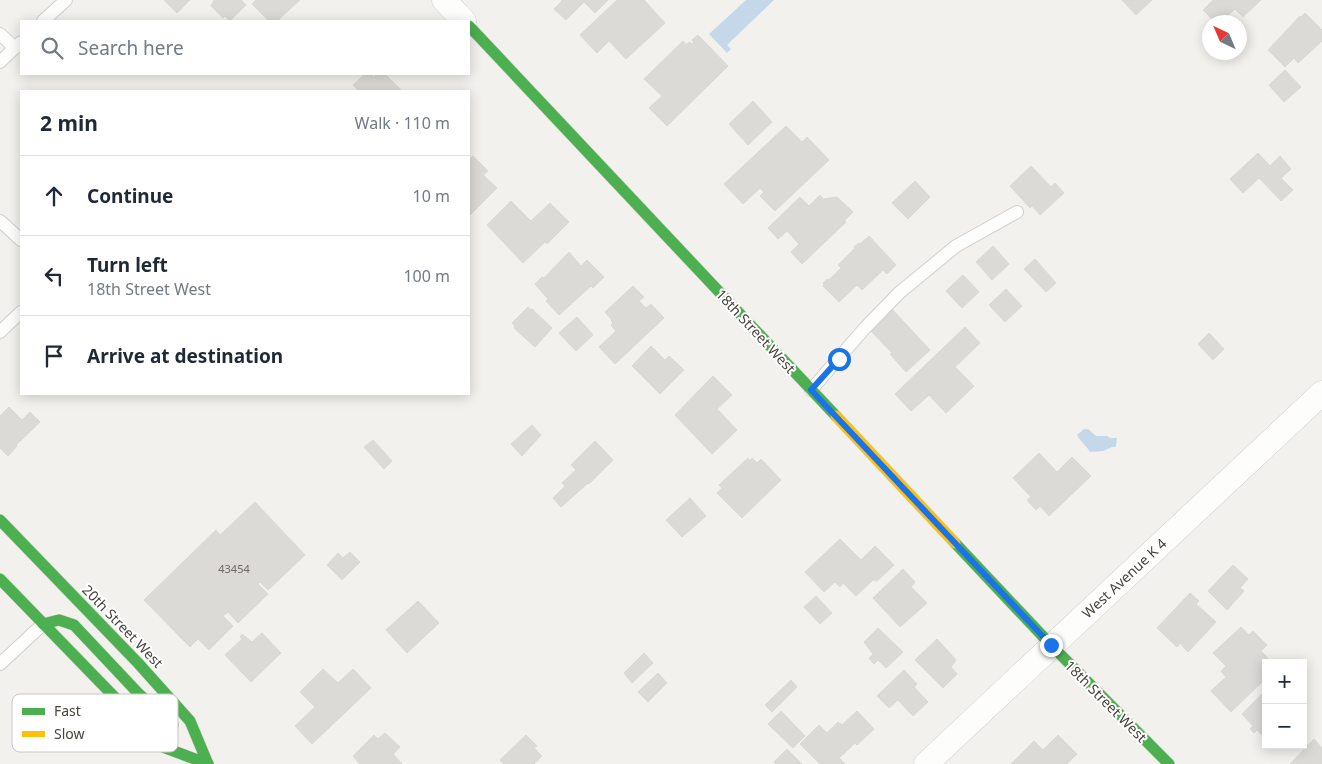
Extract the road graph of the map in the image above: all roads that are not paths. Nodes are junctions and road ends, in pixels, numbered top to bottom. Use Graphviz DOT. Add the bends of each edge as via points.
graph roads {
  1 [pos="66,0"];
  2 [pos="444,0"];
  3 [pos="44,20"];
  4 [pos="463,20"];
  5 [pos="470,27"];
  6 [pos="0,34"];
  7 [pos="18,45"];
  8 [pos="0,62"];
  9 [pos="1017,212"];
  10 [pos="0,221"];
  11 [pos="20,239"];
  12 [pos="20,313"];
  13 [pos="0,332"];
  14 [pos="811,390"];
  15 [pos="1322,393"];
  16 [pos="0,520"];
  17 [pos="19,554"];
  18 [pos="48,570"];
  19 [pos="0,579"];
  20 [pos="43,624"];
  21 [pos="1051,645"];
  22 [pos="0,664"];
  23 [pos="112,694"];
  24 [pos="141,694"];
  25 [pos="166,694"];
  26 [pos="178,708"];
  27 [pos="178,729"];
  28 [pos="201,744"];
  29 [pos="177,752"];
  30 [pos="208,764"];
  31 [pos="926,764"];
  32 [pos="1169,764"];
  1 -- 3 [label="lane"];
  2 -- 4 [label="street"];
  5 -- 14 [label="street, 18th Street West"];
  6 -- 7 [label="lane"];
  7 -- 8 [label="lane"];
  9 -- 14 [label="lane" via="956,246 899,293"];
  10 -- 11 [label="lane"];
  12 -- 13 [label="lane"];
  14 -- 21 [label="street, 18th Street West"];
  15 -- 21 [label="street, West Avenue K 4"];
  16 -- 18 [label="street, 20th Street West"];
  17 -- 18 [label="street"];
  18 -- 25 [label="street, 20th Street West"];
  19 -- 20 [label="street, 20th Street West"];
  20 -- 22 [label="lane"];
  20 -- 23 [label="street, 20th Street West"];
  20 -- 24 [label="street" via="59,620 74,625"];
  21 -- 31 [label="street, West Avenue K 4"];
  21 -- 32 [label="street, 18th Street West"];
  26 -- 28 [label="street, 20th Street West" via="190,721"];
  27 -- 28 [label="street"];
  28 -- 30 [label="street, 20th Street West"];
  29 -- 30 [label="street, 20th Street West"];
}
